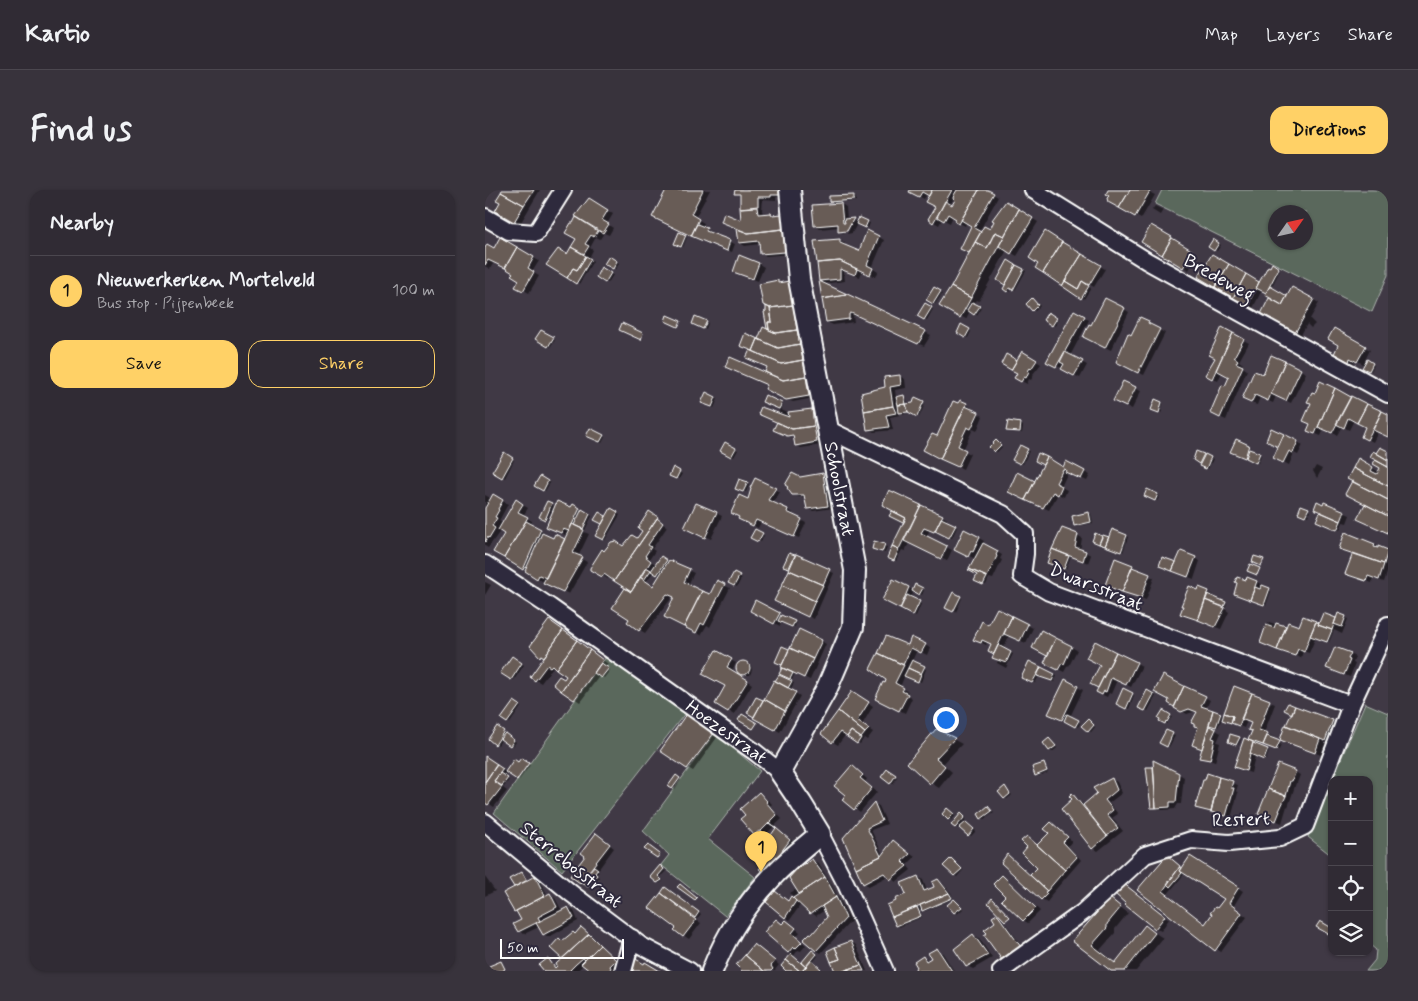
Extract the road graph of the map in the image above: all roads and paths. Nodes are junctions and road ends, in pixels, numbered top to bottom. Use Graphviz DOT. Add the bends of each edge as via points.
graph roads {
  1 [pos="563,190"];
  2 [pos="790,190"];
  3 [pos="1033,190"];
  4 [pos="485,217"];
  5 [pos="1388,394"];
  6 [pos="827,429"];
  7 [pos="485,564"];
  8 [pos="1388,625"];
  9 [pos="1351,705"];
  10 [pos="780,772"];
  11 [pos="485,822"];
  12 [pos="819,834"];
  13 [pos="632,938"];
  14 [pos="623,971"];
  15 [pos="690,971"];
  16 [pos="712,971"];
  17 [pos="885,971"];
  18 [pos="1001,971"];
  1 -- 4 [label="street" via="536,233 509,231"];
  2 -- 6 [label="street, Schoolstraat" via="799,279"];
  3 -- 5 [label="street, Bredeweg" via="1147,261"];
  6 -- 9 [label="street, Dwarsstraat" via="1003,514 1025,534 1023,576 1049,592"];
  6 -- 10 [label="street, Schoolstraat" via="855,570 853,627 827,688"];
  7 -- 10 [label="street, Hoezestraat" via="550,606"];
  8 -- 9 [label="street, Restert"];
  9 -- 18 [label="street, Restert" via="1305,826 1280,838 1229,843 1191,840 1145,855 1082,913"];
  10 -- 12 [label="street, Hoezestraat"];
  11 -- 13 [label="street, Sterrebosstraat" via="572,894"];
  12 -- 16 [label="street" via="774,874 745,909 721,946"];
  12 -- 17 [label="street, Hoezestraat" via="846,884"];
  13 -- 14 [label="street"];
  13 -- 15 [label="street, Sterrebosstraat"];
}
